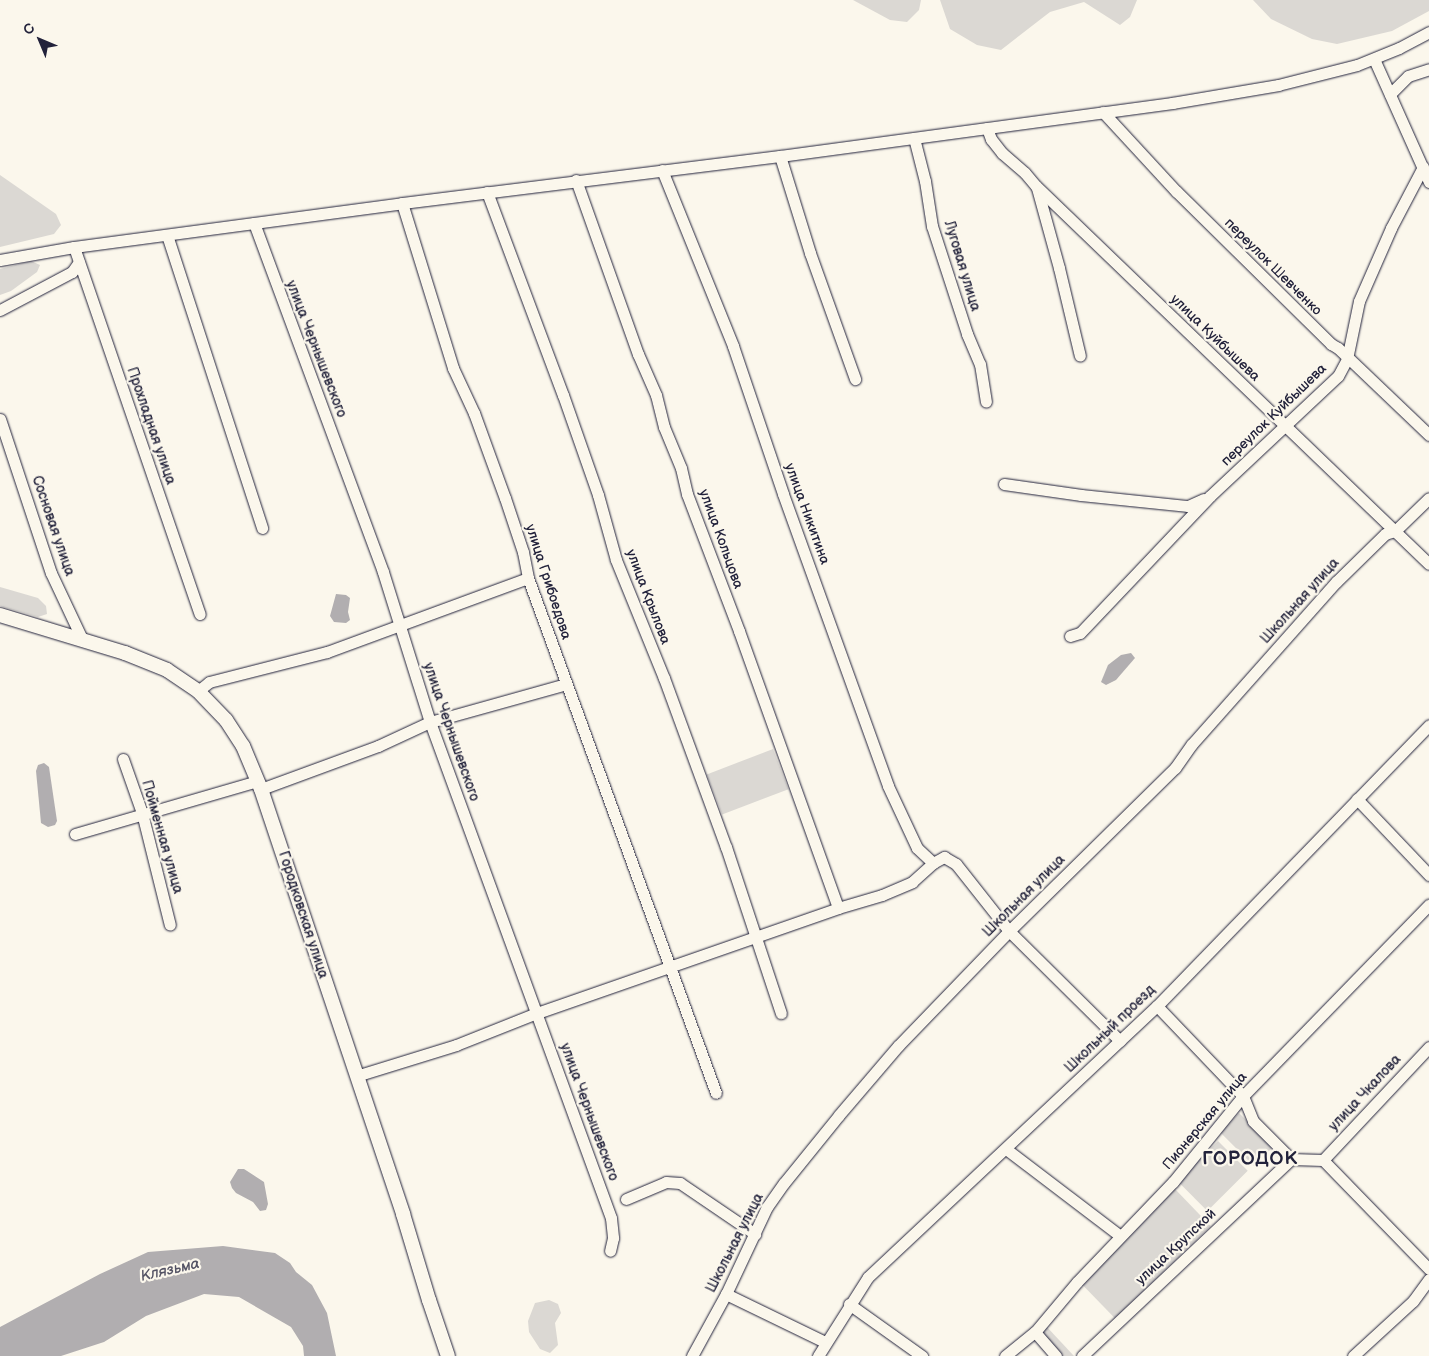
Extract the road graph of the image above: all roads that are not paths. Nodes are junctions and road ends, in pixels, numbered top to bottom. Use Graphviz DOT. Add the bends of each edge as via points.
graph roads {
  1 [pos="1429,32"];
  2 [pos="1374,59"];
  3 [pos="1429,69"];
  4 [pos="1390,94"];
  5 [pos="1103,112"];
  6 [pos="987,128"];
  7 [pos="914,138"];
  8 [pos="780,156"];
  9 [pos="1424,159"];
  10 [pos="662,170"];
  11 [pos="576,180"];
  12 [pos="1429,182"];
  13 [pos="1036,186"];
  14 [pos="487,192"];
  15 [pos="402,203"];
  16 [pos="254,223"];
  17 [pos="167,234"];
  18 [pos="74,247"];
  19 [pos="0,260"];
  20 [pos="79,262"];
  21 [pos="0,310"];
  22 [pos="1080,356"];
  23 [pos="1347,358"];
  24 [pos="855,379"];
  25 [pos="986,402"];
  26 [pos="0,419"];
  27 [pos="1285,427"];
  28 [pos="1429,435"];
  29 [pos="1004,484"];
  30 [pos="1210,496"];
  31 [pos="1429,498"];
  32 [pos="262,528"];
  33 [pos="1395,532"];
  34 [pos="1429,564"];
  35 [pos="528,578"];
  36 [pos="200,614"];
  37 [pos="0,615"];
  38 [pos="399,624"];
  39 [pos="1070,636"];
  40 [pos="83,641"];
  41 [pos="566,684"];
  42 [pos="198,691"];
  43 [pos="430,722"];
  44 [pos="1429,726"];
  45 [pos="123,759"];
  46 [pos="259,785"];
  47 [pos="1357,799"];
  48 [pos="142,813"];
  49 [pos="76,834"];
  50 [pos="933,863"];
  51 [pos="1429,874"];
  52 [pos="1429,905"];
  53 [pos="838,908"];
  54 [pos="170,925"];
  55 [pos="1009,931"];
  56 [pos="755,938"];
  57 [pos="670,969"];
  58 [pos="1157,1006"];
  59 [pos="537,1014"];
  60 [pos="781,1014"];
  61 [pos="1120,1041"];
  62 [pos="1429,1047"];
  63 [pos="356,1076"];
  64 [pos="716,1093"];
  65 [pos="1243,1096"];
  66 [pos="1006,1149"];
  67 [pos="1291,1159"];
  68 [pos="1323,1160"];
  69 [pos="626,1200"];
  70 [pos="755,1234"];
  71 [pos="1120,1236"];
  72 [pos="610,1251"];
  73 [pos="1429,1269"];
  74 [pos="1429,1279"];
  75 [pos="726,1294"];
  76 [pos="850,1304"];
  77 [pos="1035,1332"];
  78 [pos="825,1342"];
  79 [pos="448,1356"];
  80 [pos="692,1356"];
  81 [pos="818,1356"];
  82 [pos="922,1356"];
  83 [pos="1005,1356"];
  84 [pos="1056,1356"];
  85 [pos="1082,1356"];
  86 [pos="1353,1356"];
  1 -- 2 [label="street"];
  2 -- 4 [label="street"];
  2 -- 5 [label="street" via="1278,85"];
  3 -- 4 [label="street" via="1408,76"];
  4 -- 9 [label="street"];
  5 -- 6 [label="street"];
  5 -- 23 [label="street, переулок Шевченко" via="1176,191"];
  6 -- 7 [label="street"];
  6 -- 13 [label="street, улица Куйбышева" via="990,139"];
  7 -- 8 [label="street"];
  7 -- 25 [label="street, Луговая улица" via="932,226 980,364"];
  8 -- 10 [label="street"];
  8 -- 24 [label="street"];
  9 -- 12 [label="street"];
  9 -- 23 [label="street, переулок Куйбышева" via="1359,300"];
  10 -- 11 [label="street"];
  10 -- 50 [label="street, улица Никитина" via="733,346 888,786 917,848"];
  11 -- 14 [label="street"];
  11 -- 53 [label="street, улица Кольцова"];
  13 -- 22 [label="street"];
  13 -- 27 [label="street, улица Куйбышева"];
  14 -- 15 [label="street"];
  14 -- 56 [label="street, улица Крылова" via="563,395 598,495 616,560 664,678 726,847"];
  15 -- 16 [label="street"];
  15 -- 35 [label="street, улица Грибоедова" via="434,313 505,498"];
  16 -- 17 [label="street"];
  16 -- 38 [label="street, улица Чернышевского" via="345,467"];
  17 -- 18 [label="street"];
  17 -- 32 [label="street"];
  18 -- 19 [label="street"];
  18 -- 20 [label="street, Прохладная улица"];
  20 -- 21 [label="street" via="72,272"];
  20 -- 36 [label="street, Прохладная улица"];
  23 -- 27 [label="street, переулок Куйбышева" via="1338,376"];
  23 -- 28 [label="street, переулок Шевченко"];
  26 -- 40 [label="street, Сосновая улица" via="51,573"];
  27 -- 30 [label="street, переулок Куйбышева"];
  27 -- 33 [label="street, улица Куйбышева"];
  29 -- 30 [label="street" via="1188,506"];
  30 -- 39 [label="street, переулок Куйбышева" via="1080,632"];
  31 -- 33 [label="street, Школьная улица"];
  33 -- 34 [label="street, улица Куйбышева"];
  33 -- 55 [label="street, Школьная улица" via="1385,534 1336,582 1192,744 1175,768"];
  35 -- 38 [label="street"];
  35 -- 41 [label="street, улица Грибоедова"];
  37 -- 40 [label="main road, Городковская улица"];
  38 -- 42 [label="street" via="327,652 209,682"];
  38 -- 43 [label="street, улица Чернышевского"];
  40 -- 42 [label="main road, Городковская улица" via="125,653 166,670"];
  41 -- 43 [label="street"];
  41 -- 57 [label="street, улица Грибоедова"];
  42 -- 46 [label="main road, Городковская улица" via="230,726 243,746"];
  43 -- 46 [label="street" via="378,746"];
  43 -- 59 [label="street, улица Чернышевского"];
  44 -- 47 [label="street, Школьный проезд"];
  45 -- 48 [label="street, Пойменная улица"];
  46 -- 48 [label="street"];
  46 -- 63 [label="main road, Городковская улица"];
  47 -- 51 [label="street"];
  47 -- 58 [label="street, Школьный проезд"];
  48 -- 49 [label="street"];
  48 -- 54 [label="street, Пойменная улица"];
  50 -- 53 [label="street" via="912,882"];
  50 -- 55 [label="street" via="944,857 956,864"];
  52 -- 65 [label="street, Пионерская улица"];
  53 -- 56 [label="street"];
  55 -- 61 [label="street"];
  55 -- 70 [label="street, Школьная улица" via="898,1046 839,1115 767,1207"];
  56 -- 57 [label="street"];
  56 -- 60 [label="street, улица Крылова"];
  57 -- 59 [label="street"];
  57 -- 64 [label="street, улица Грибоедова"];
  58 -- 61 [label="street, Школьный проезд"];
  58 -- 65 [label="street"];
  59 -- 63 [label="street" via="456,1045"];
  59 -- 72 [label="street, улица Чернышевского" via="611,1218 613,1238"];
  61 -- 66 [label="street, Школьный проезд"];
  62 -- 68 [label="street, улица Чкалова"];
  63 -- 79 [label="main road, Городковская улица"];
  65 -- 67 [label="street" via="1253,1122"];
  65 -- 71 [label="street, Пионерская улица" via="1173,1182"];
  66 -- 71 [label="street"];
  66 -- 76 [label="street, Школьный проезд" via="868,1277"];
  67 -- 68 [label="street"];
  67 -- 85 [label="street, улица Крупской"];
  68 -- 73 [label="street"];
  69 -- 70 [label="street" via="666,1182 680,1183"];
  70 -- 75 [label="street, Школьная улица"];
  71 -- 77 [label="street, Пионерская улица"];
  74 -- 86 [label="street" via="1413,1301"];
  75 -- 78 [label="street"];
  75 -- 80 [label="street, Школьная улица"];
  76 -- 78 [label="street, Школьный проезд"];
  76 -- 82 [label="street"];
  77 -- 83 [label="street, Пионерская улица"];
  77 -- 84 [label="street"];
  78 -- 81 [label="street, Школьный проезд"];
}
